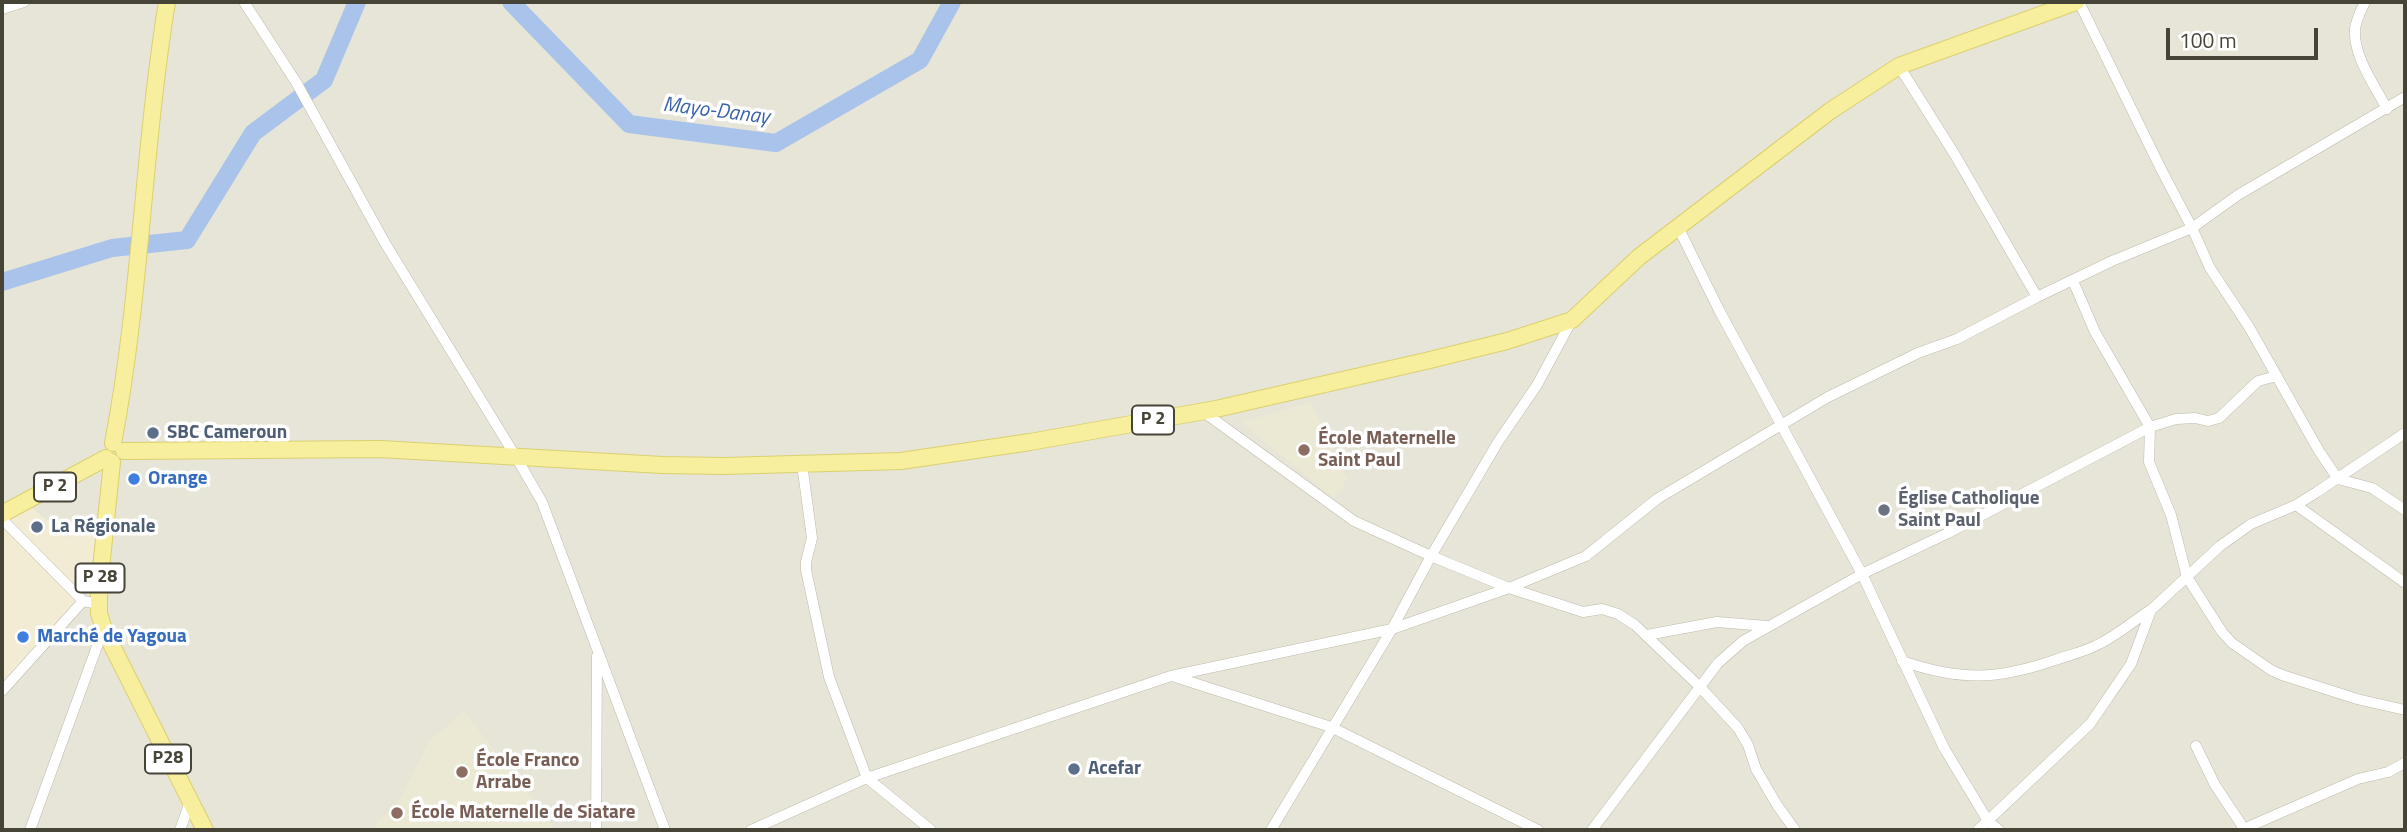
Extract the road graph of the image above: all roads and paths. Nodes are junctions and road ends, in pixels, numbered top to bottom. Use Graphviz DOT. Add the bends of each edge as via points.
graph roads {
  1 [pos="24,2"];
  2 [pos="167,2"];
  3 [pos="244,2"];
  4 [pos="2078,2"];
  5 [pos="2365,2"];
  6 [pos="2,9"];
  7 [pos="1899,66"];
  8 [pos="2405,97"];
  9 [pos="2387,109"];
  10 [pos="1678,227"];
  11 [pos="2192,228"];
  12 [pos="2073,281"];
  13 [pos="2037,297"];
  14 [pos="1572,320"];
  15 [pos="2277,376"];
  16 [pos="1202,411"];
  17 [pos="1782,425"];
  18 [pos="2150,427"];
  19 [pos="2405,433"];
  20 [pos="114,453"];
  21 [pos="516,457"];
  22 [pos="803,464"];
  23 [pos="2338,479"];
  24 [pos="2296,505"];
  25 [pos="2405,510"];
  26 [pos="2,516"];
  27 [pos="1431,556"];
  28 [pos="1861,574"];
  29 [pos="2187,577"];
  30 [pos="2405,583"];
  31 [pos="1509,588"];
  32 [pos="91,603"];
  33 [pos="2151,610"];
  34 [pos="1769,626"];
  35 [pos="1392,629"];
  36 [pos="103,630"];
  37 [pos="1647,635"];
  38 [pos="597,649"];
  39 [pos="1902,661"];
  40 [pos="1171,676"];
  41 [pos="1700,687"];
  42 [pos="133,688"];
  43 [pos="2,691"];
  44 [pos="2405,710"];
  45 [pos="1331,727"];
  46 [pos="2196,746"];
  47 [pos="2405,763"];
  48 [pos="867,778"];
  49 [pos="190,802"];
  50 [pos="1988,821"];
  51 [pos="30,830"];
  52 [pos="180,830"];
  53 [pos="205,830"];
  54 [pos="596,830"];
  55 [pos="665,830"];
  56 [pos="751,830"];
  57 [pos="931,830"];
  58 [pos="1271,830"];
  59 [pos="1538,830"];
  60 [pos="1592,830"];
  61 [pos="1795,830"];
  62 [pos="1978,830"];
  63 [pos="1999,830"];
  64 [pos="2243,830"];
  1 -- 6 [label="street"];
  2 -- 20 [label="main road, P 28"];
  3 -- 21 [label="street" via="296,82 385,243"];
  4 -- 7 [label="main road, P 2"];
  4 -- 11 [label="street"];
  5 -- 9 [label="street" via="2355,27 2356,40"];
  7 -- 10 [label="main road, P 2" via="1830,111"];
  7 -- 13 [label="street"];
  8 -- 9 [label="street"];
  9 -- 11 [label="street" via="2238,195"];
  10 -- 14 [label="main road, P 2"];
  10 -- 17 [label="street"];
  11 -- 12 [label="street"];
  11 -- 15 [label="street" via="2210,268"];
  12 -- 13 [label="street"];
  12 -- 18 [label="street" via="2095,332"];
  13 -- 17 [label="street" via="1828,397"];
  14 -- 16 [label="main road, P 2" via="1430,360"];
  14 -- 27 [label="street" via="1538,385 1498,442"];
  15 -- 18 [label="street" via="2258,381 2218,418 2176,419"];
  15 -- 23 [label="street"];
  16 -- 22 [label="main road, P 2" via="901,461"];
  16 -- 27 [label="street" via="1354,521"];
  17 -- 28 [label="street"];
  17 -- 31 [label="street" via="1657,499 1586,555"];
  18 -- 28 [label="street"];
  18 -- 29 [label="street" via="2149,461 2171,515"];
  19 -- 23 [label="street"];
  20 -- 21 [label="main road, P 2" via="380,449"];
  20 -- 26 [label="main road, P 2"];
  20 -- 32 [label="main road, P 28" via="101,562"];
  21 -- 22 [label="main road, P 2" via="662,465"];
  21 -- 38 [label="street" via="551,522"];
  22 -- 48 [label="street" via="812,538 806,570 829,677"];
  23 -- 24 [label="street"];
  23 -- 25 [label="street" via="2372,488"];
  24 -- 29 [label="street" via="2251,524"];
  24 -- 30 [label="street"];
  26 -- 32 [label="street"];
  27 -- 31 [label="street"];
  27 -- 35 [label="street"];
  28 -- 34 [label="street"];
  28 -- 39 [label="street"];
  29 -- 33 [label="street"];
  29 -- 44 [label="street" via="2221,632 2271,670"];
  31 -- 35 [label="street"];
  31 -- 37 [label="street" via="1583,612 1618,614"];
  32 -- 36 [label="main road, P 28"];
  32 -- 43 [label="street"];
  33 -- 39 [label="street" via="2100,644 2013,672 1968,677"];
  33 -- 50 [label="street" via="2131,664 2090,724"];
  34 -- 37 [label="street" via="1717,622"];
  34 -- 41 [label="street" via="1732,649"];
  35 -- 40 [label="street"];
  35 -- 45 [label="street"];
  36 -- 42 [label="main road, P 28"];
  36 -- 51 [label="street"];
  37 -- 41 [label="street"];
  38 -- 54 [label="street"];
  38 -- 55 [label="street"];
  39 -- 50 [label="street" via="1944,748"];
  40 -- 45 [label="street"];
  40 -- 48 [label="street"];
  41 -- 60 [label="street"];
  41 -- 61 [label="street" via="1738,728 1763,781"];
  42 -- 49 [label="main road, P28"];
  45 -- 58 [label="street"];
  45 -- 59 [label="street"];
  46 -- 64 [label="street"];
  47 -- 64 [label="street"];
  48 -- 56 [label="street"];
  48 -- 57 [label="street"];
  49 -- 52 [label="street"];
  49 -- 53 [label="main road, P28"];
  50 -- 62 [label="street"];
  50 -- 63 [label="street"];
}
